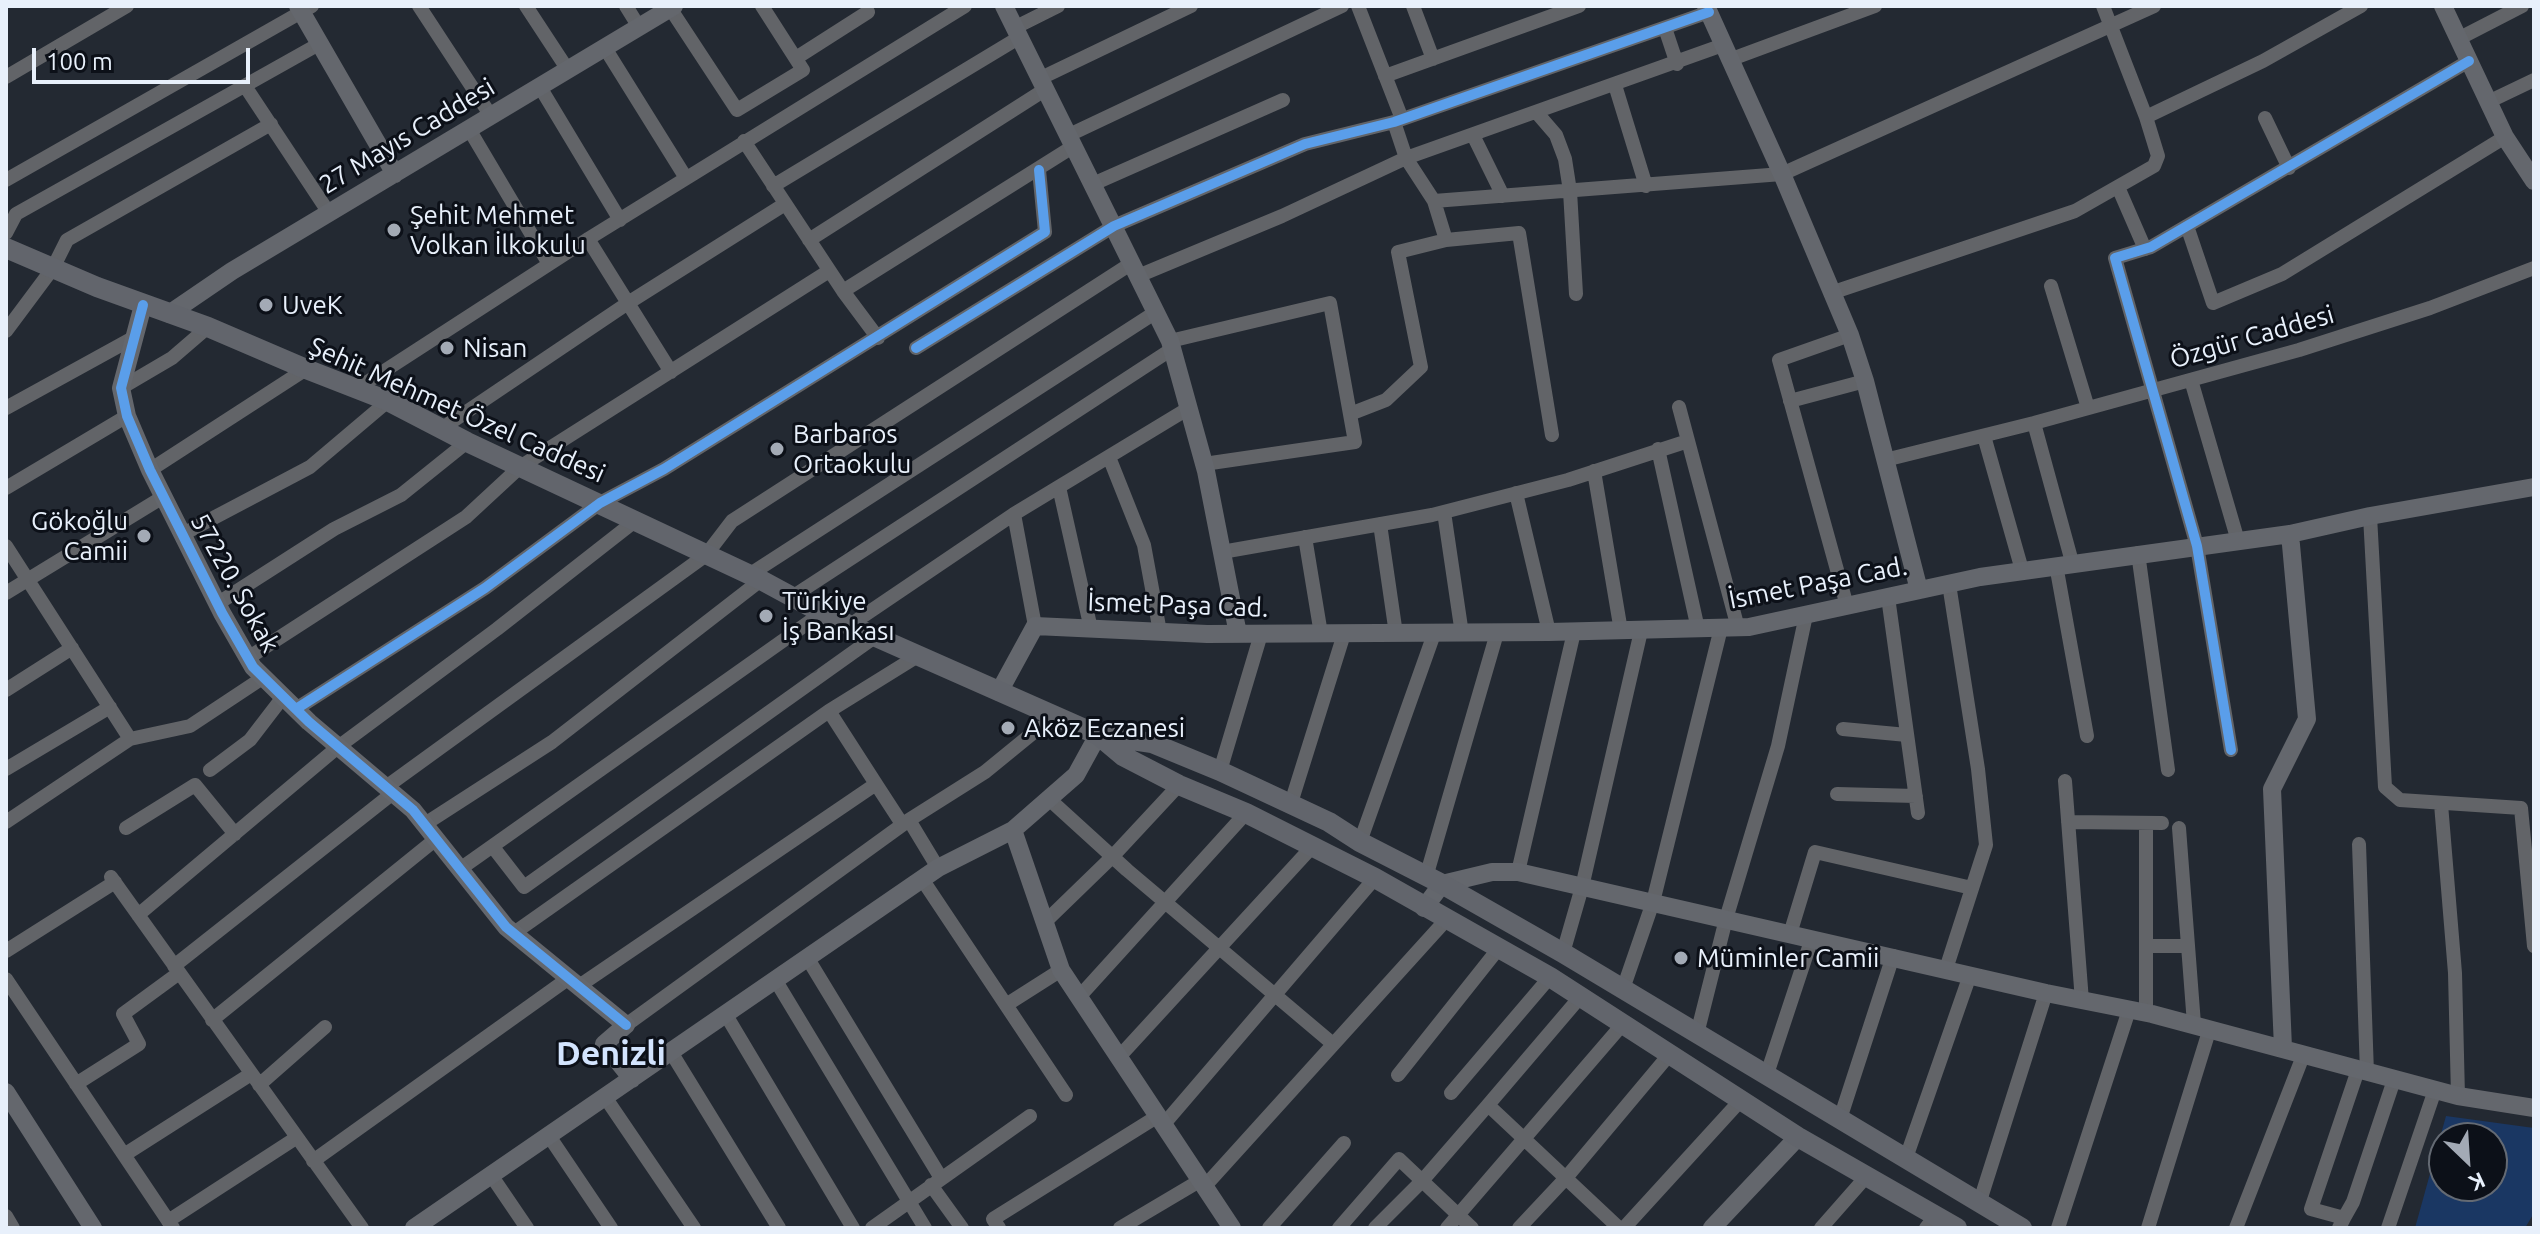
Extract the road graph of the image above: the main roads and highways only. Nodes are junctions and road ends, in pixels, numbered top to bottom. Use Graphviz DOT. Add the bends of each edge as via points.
graph roads {
  1 [pos="6,248"];
  2 [pos="1098,735"];
  3 [pos="1931,1222"];
  4 [pos="1957,1228"];
  5 [pos="2022,1228"];
  1 -- 2 [label="main road, Şehit Mehmet Özel Caddesi" via="388,401 822,613"];
  2 -- 3 [label="main road" via="1123,756 1375,878 1550,977"];
  2 -- 5 [label="main road" via="1152,743 1291,803 1563,953"];
  3 -- 4 [label="main road"];
}
